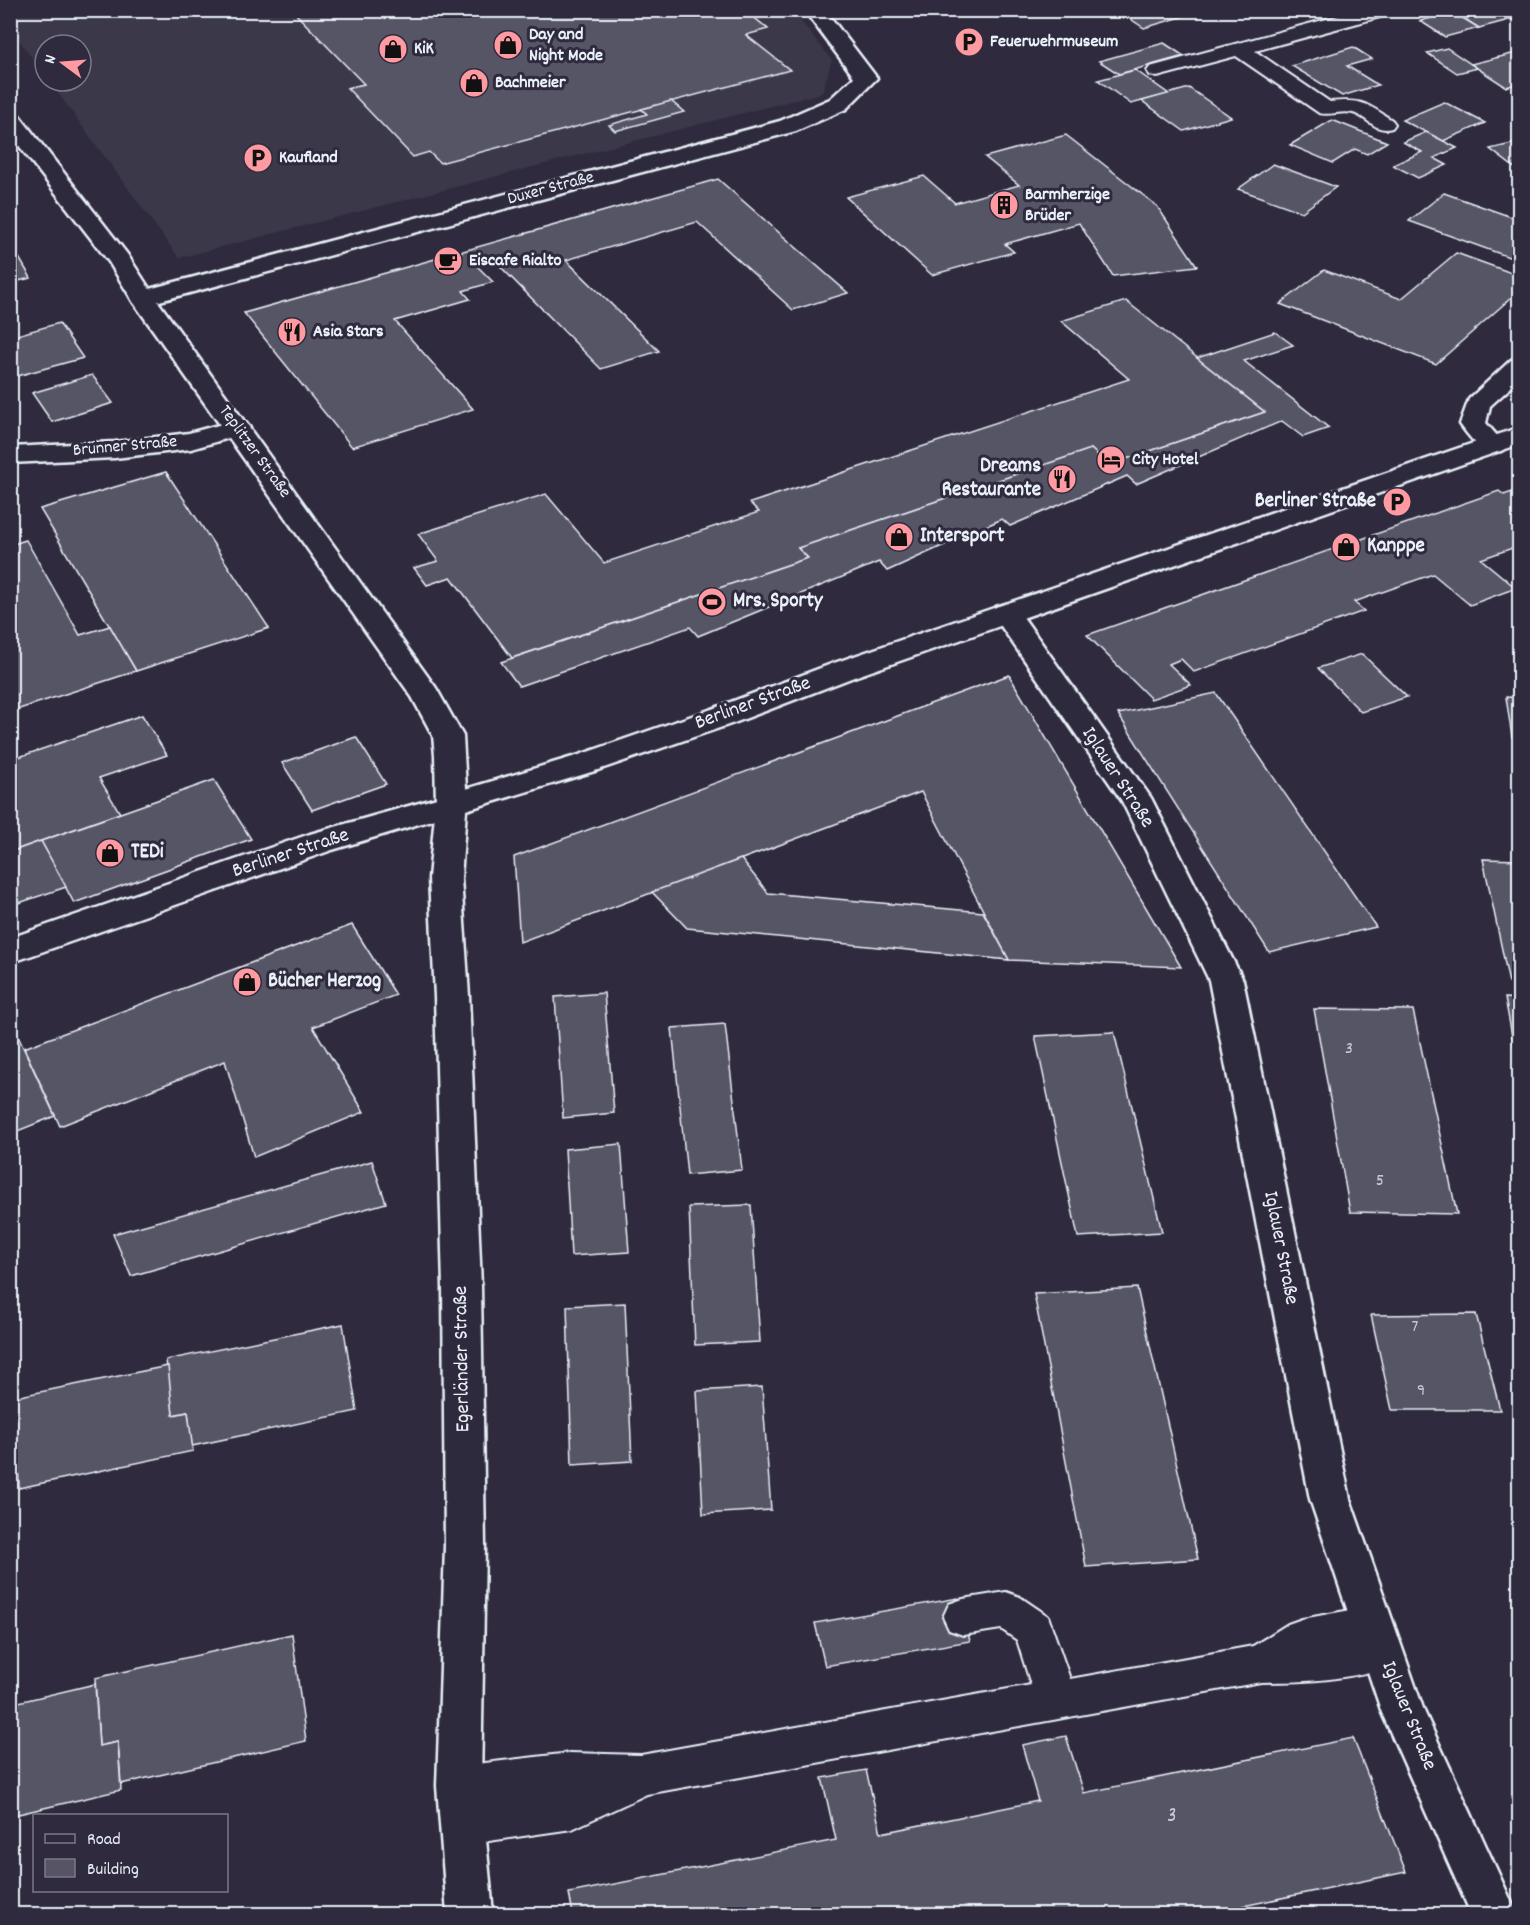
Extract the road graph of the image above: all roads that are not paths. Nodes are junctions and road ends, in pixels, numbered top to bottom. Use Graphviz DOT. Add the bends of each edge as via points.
graph roads {
  1 [pos="814,10"];
  2 [pos="1384,10"];
  3 [pos="1239,49"];
  4 [pos="1157,71"];
  5 [pos="10,118"];
  6 [pos="1385,124"];
  7 [pos="143,298"];
  8 [pos="1520,365"];
  9 [pos="237,428"];
  10 [pos="1520,435"];
  11 [pos="1492,445"];
  12 [pos="10,455"];
  13 [pos="1006,613"];
  14 [pos="451,804"];
  15 [pos="10,951"];
  16 [pos="963,1617"];
  17 [pos="1377,1638"];
  18 [pos="1056,1700"];
  19 [pos="460,1805"];
  20 [pos="470,1914"];
  21 [pos="1494,1914"];
  1 -- 7 [label="street, Duxer Straße" via="866,78 838,104 788,126"];
  2 -- 3 [label="lane"];
  3 -- 4 [label="lane"];
  3 -- 6 [label="lane" via="1326,109 1356,106"];
  5 -- 7 [label="street, Teplitzer Straße" via="118,259"];
  7 -- 9 [label="street, Teplitzer Straße"];
  8 -- 11 [label="street" via="1478,404 1473,424"];
  9 -- 12 [label="street, Brünner Straße" via="190,441 115,450"];
  9 -- 14 [label="street, Teplitzer Straße" via="426,695 448,736"];
  10 -- 11 [label="street, Berliner Straße"];
  11 -- 13 [label="street, Berliner Straße"];
  13 -- 14 [label="street, Berliner Straße" via="587,763"];
  13 -- 17 [label="street, Iglauer Straße" via="1136,798 1226,980 1330,1499"];
  14 -- 15 [label="street, Berliner Straße" via="321,842"];
  14 -- 19 [label="street, Egerländer Straße" via="445,878 462,1286 465,1546"];
  16 -- 18 [label="lane" via="1006,1610 1034,1629"];
  17 -- 18 [label="lane" via="1312,1663 1261,1663"];
  17 -- 21 [label="street, Iglauer Straße" via="1403,1713"];
  18 -- 19 [label="lane" via="641,1775 572,1809"];
  19 -- 20 [label="street, Egerländer Straße"];
}
